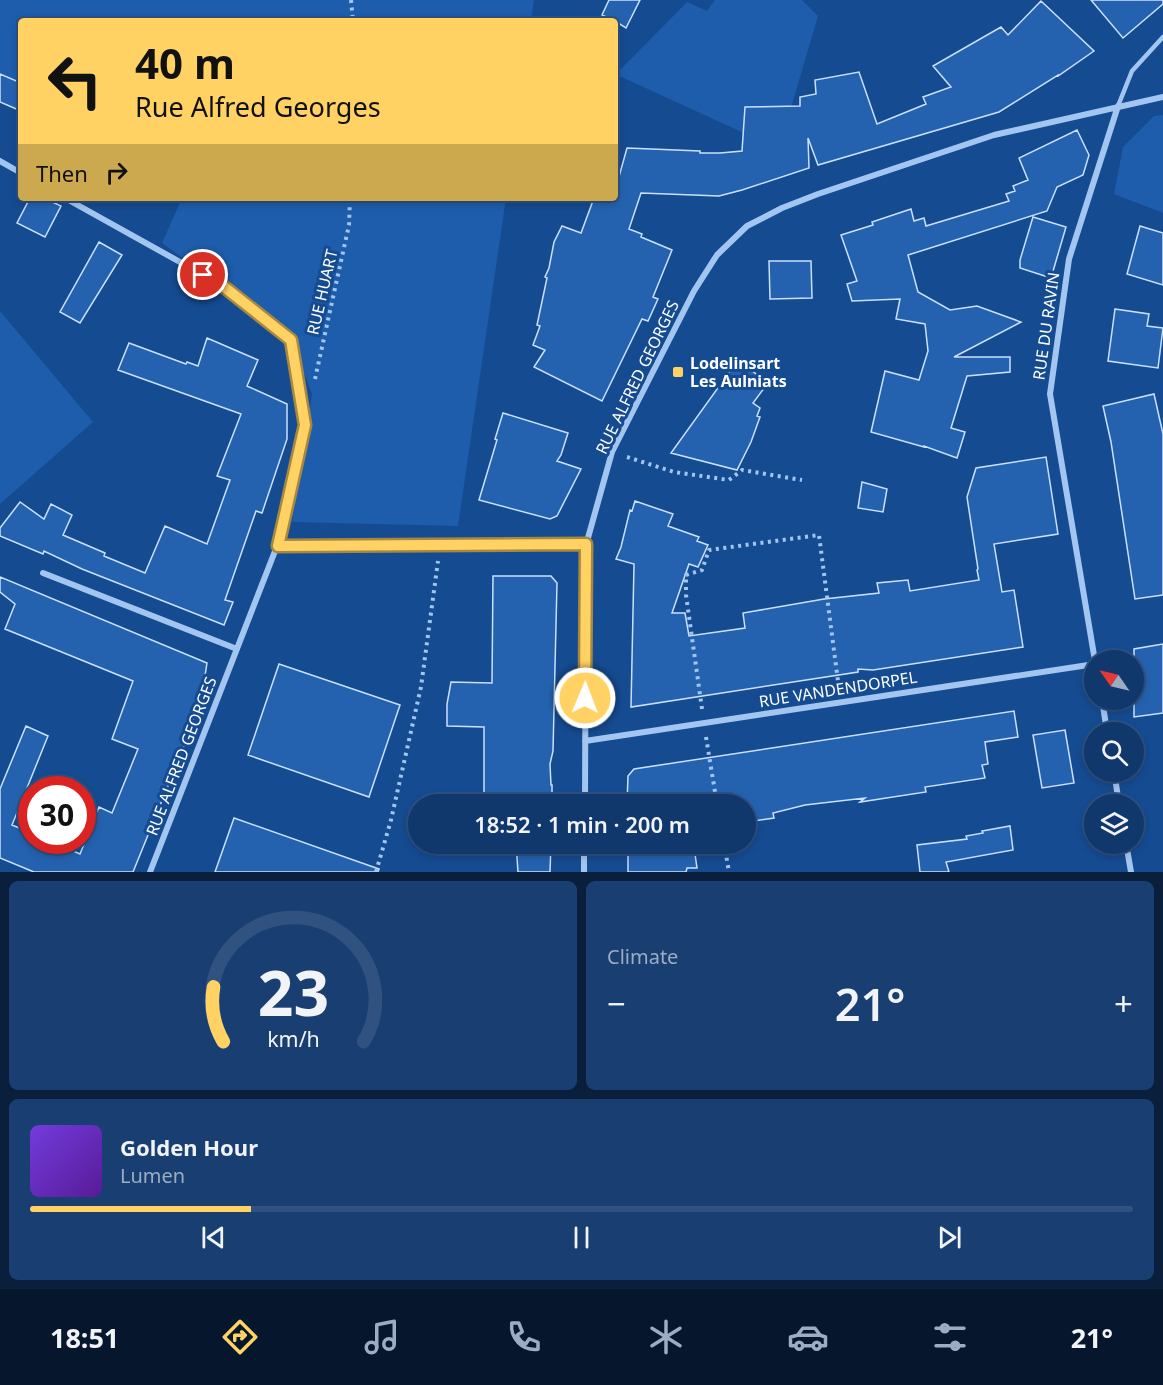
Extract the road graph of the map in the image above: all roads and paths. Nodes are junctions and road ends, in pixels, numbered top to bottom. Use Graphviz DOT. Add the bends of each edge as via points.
graph roads {
  1 [pos="351,0"];
  2 [pos="353,18"];
  3 [pos="1163,37"];
  4 [pos="1163,97"];
  5 [pos="1118,106"];
  6 [pos="0,161"];
  7 [pos="18,171"];
  8 [pos="70,201"];
  9 [pos="350,201"];
  10 [pos="314,383"];
  11 [pos="612,452"];
  12 [pos="802,480"];
  13 [pos="586,544"];
  14 [pos="440,545"];
  15 [pos="278,546"];
  16 [pos="43,573"];
  17 [pos="237,649"];
  18 [pos="1093,650"];
  19 [pos="1084,664"];
  20 [pos="841,702"];
  21 [pos="704,723"];
  22 [pos="585,741"];
  23 [pos="585,794"];
  24 [pos="715,794"];
  25 [pos="584,854"];
  26 [pos="726,854"];
  27 [pos="1128,854"];
  28 [pos="150,872"];
  29 [pos="376,872"];
  30 [pos="584,872"];
  31 [pos="729,872"];
  32 [pos="1131,872"];
  1 -- 2 [label="path"];
  3 -- 5 [label="lane" via="1132,71"];
  4 -- 5 [label="street, RUE ALFRED GEORGES"];
  5 -- 11 [label="street, RUE ALFRED GEORGES" via="994,135 818,194 747,226 717,255 694,291"];
  5 -- 18 [label="street, RUE DU RAVIN" via="1069,259 1050,394"];
  6 -- 7 [label="street"];
  8 -- 15 [label="street, RUE ALFRED GEORGES" via="223,286 291,340 305,425"];
  9 -- 10 [label="path, RUE HUART" via="350,225"];
  11 -- 12 [label="path" via="685,474 729,480 742,470"];
  11 -- 13 [label="street, RUE ALFRED GEORGES"];
  13 -- 14 [label="street"];
  13 -- 22 [label="street, RUE ALFRED GEORGES"];
  14 -- 15 [label="street"];
  14 -- 29 [label="path" via="421,687"];
  15 -- 17 [label="street, RUE ALFRED GEORGES"];
  16 -- 17 [label="street"];
  17 -- 28 [label="street, RUE ALFRED GEORGES"];
  19 -- 20 [label="street, RUE VANDENDORPEL"];
  20 -- 21 [label="street, RUE VANDENDORPEL"];
  20 -- 21 [label="path" via="819,535 709,550 702,570 686,575"];
  21 -- 22 [label="street, RUE VANDENDORPEL"];
  21 -- 24 [label="path"];
  22 -- 23 [label="street, RUE ALFRED GEORGES"];
  25 -- 30 [label="street"];
  26 -- 31 [label="path"];
  27 -- 32 [label="street"];
}
